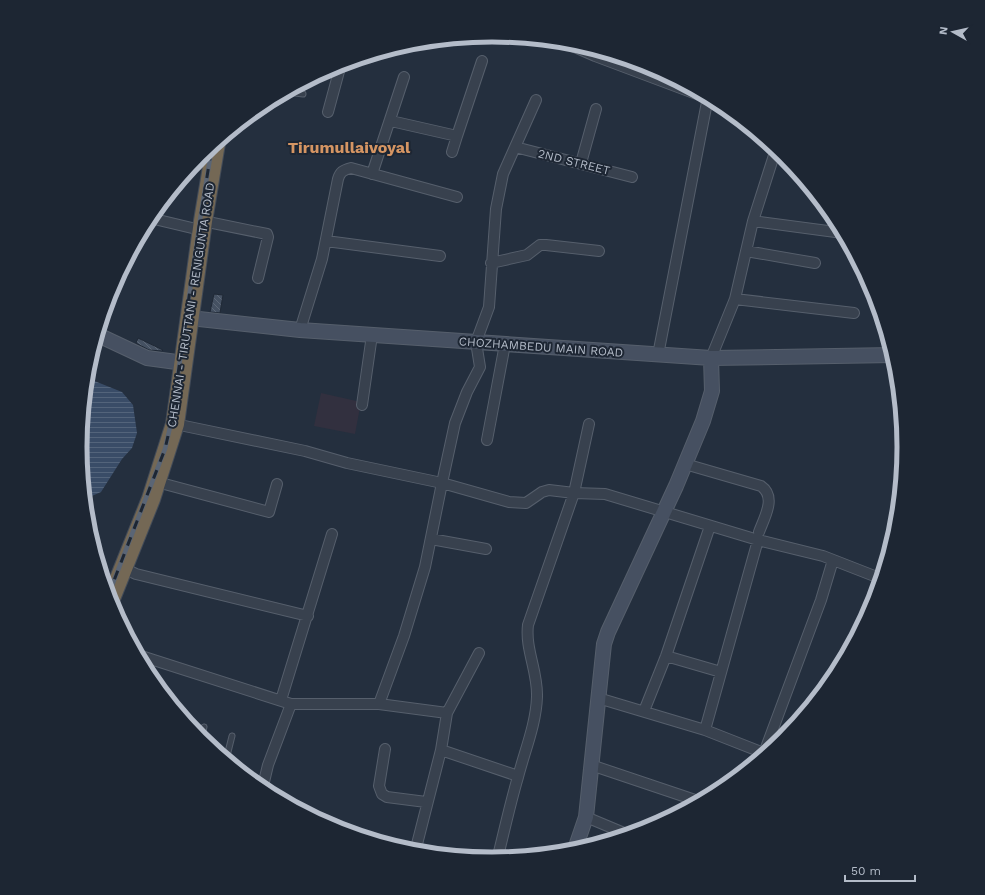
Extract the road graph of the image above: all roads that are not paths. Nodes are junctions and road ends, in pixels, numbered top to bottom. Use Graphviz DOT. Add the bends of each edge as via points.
graph roads {
  1 [pos="593,55"];
  2 [pos="482,61"];
  3 [pos="339,72"];
  4 [pos="404,77"];
  5 [pos="678,87"];
  6 [pos="295,93"];
  7 [pos="302,94"];
  8 [pos="536,100"];
  9 [pos="706,103"];
  10 [pos="596,109"];
  11 [pos="328,112"];
  12 [pos="391,121"];
  13 [pos="457,136"];
  14 [pos="515,147"];
  15 [pos="452,152"];
  16 [pos="213,154"];
  17 [pos="774,156"];
  18 [pos="581,163"];
  19 [pos="203,165"];
  20 [pos="372,174"];
  21 [pos="632,177"];
  22 [pos="457,197"];
  23 [pos="201,203"];
  24 [pos="157,219"];
  25 [pos="753,221"];
  26 [pos="197,225"];
  27 [pos="836,232"];
  28 [pos="326,240"];
  29 [pos="599,251"];
  30 [pos="746,251"];
  31 [pos="440,256"];
  32 [pos="491,263"];
  33 [pos="815,263"];
  34 [pos="258,278"];
  35 [pos="735,298"];
  36 [pos="854,313"];
  37 [pos="190,318"];
  38 [pos="300,330"];
  39 [pos="372,335"];
  40 [pos="103,337"];
  41 [pos="476,342"];
  42 [pos="505,344"];
  43 [pos="887,354"];
  44 [pos="658,355"];
  45 [pos="711,358"];
  46 [pos="178,363"];
  47 [pos="362,405"];
  48 [pos="175,424"];
  49 [pos="589,424"];
  50 [pos="487,440"];
  51 [pos="685,464"];
  52 [pos="157,482"];
  53 [pos="442,483"];
  54 [pos="277,484"];
  55 [pos="574,494"];
  56 [pos="663,511"];
  57 [pos="710,526"];
  58 [pos="332,534"];
  59 [pos="759,536"];
  60 [pos="431,539"];
  61 [pos="486,549"];
  62 [pos="833,560"];
  63 [pos="123,568"];
  64 [pos="108,575"];
  65 [pos="876,577"];
  66 [pos="114,591"];
  67 [pos="308,616"];
  68 [pos="479,653"];
  69 [pos="666,656"];
  70 [pos="145,657"];
  71 [pos="721,672"];
  72 [pos="598,698"];
  73 [pos="281,700"];
  74 [pos="291,704"];
  75 [pos="379,704"];
  76 [pos="644,711"];
  77 [pos="447,713"];
  78 [pos="204,727"];
  79 [pos="705,730"];
  80 [pos="203,731"];
  81 [pos="232,736"];
  82 [pos="768,744"];
  83 [pos="385,749"];
  84 [pos="441,750"];
  85 [pos="761,751"];
  86 [pos="227,754"];
  87 [pos="591,765"];
  88 [pos="518,776"];
  89 [pos="264,783"];
  90 [pos="694,800"];
  91 [pos="426,802"];
  92 [pos="586,817"];
  93 [pos="621,832"];
  94 [pos="577,844"];
  95 [pos="416,846"];
  96 [pos="499,853"];
  1 -- 5 [label="street"];
  2 -- 13 [label="street"];
  3 -- 11 [label="street"];
  4 -- 12 [label="street"];
  6 -- 7 [label="lane"];
  8 -- 14 [label="street"];
  9 -- 44 [label="street"];
  10 -- 18 [label="street"];
  12 -- 13 [label="street"];
  12 -- 20 [label="street"];
  13 -- 15 [label="street"];
  14 -- 18 [label="street, 2ND STREET"];
  14 -- 32 [label="street" via="503,174 496,209"];
  16 -- 23 [label="highway, CHENNAI - TIRUTTANI - RENIGUNTA ROAD"];
  17 -- 25 [label="street"];
  18 -- 21 [label="street, 2ND STREET"];
  19 -- 23 [label="highway, CHENNAI - TIRUTTANI - RENIGUNTA ROAD"];
  20 -- 22 [label="street"];
  20 -- 28 [label="street" via="351,168 344,169 339,174"];
  23 -- 26 [label="highway, CHENNAI - TIRUTTANI - RENIGUNTA ROAD"];
  24 -- 26 [label="street"];
  25 -- 27 [label="street"];
  25 -- 30 [label="street"];
  26 -- 34 [label="street" via="267,234"];
  26 -- 37 [label="highway, CHENNAI - TIRUTTANI - RENIGUNTA ROAD"];
  26 -- 46 [label="highway, CHENNAI - TIRUTTANI - RENIGUNTA ROAD"];
  28 -- 31 [label="street"];
  28 -- 38 [label="street"];
  29 -- 32 [label="street" via="546,244 540,245 527,255"];
  30 -- 33 [label="street"];
  30 -- 35 [label="street"];
  32 -- 41 [label="street" via="489,307"];
  35 -- 36 [label="street"];
  35 -- 45 [label="street"];
  37 -- 38 [label="street, CHOZHAMBEDU MAIN ROAD"];
  37 -- 46 [label="highway, CHENNAI - TIRUTTANI - RENIGUNTA ROAD"];
  38 -- 39 [label="street, CHOZHAMBEDU MAIN ROAD"];
  39 -- 41 [label="street, CHOZHAMBEDU MAIN ROAD"];
  39 -- 47 [label="street"];
  40 -- 46 [label="street" via="147,358"];
  41 -- 42 [label="street, CHOZHAMBEDU MAIN ROAD"];
  41 -- 53 [label="street" via="480,367 455,423"];
  42 -- 44 [label="street, CHOZHAMBEDU MAIN ROAD"];
  42 -- 50 [label="street"];
  43 -- 45 [label="street, CHOZHAMBEDU MAIN ROAD"];
  44 -- 45 [label="street, CHOZHAMBEDU MAIN ROAD"];
  45 -- 51 [label="street" via="712,391"];
  46 -- 48 [label="highway, CHENNAI - TIRUTTANI - RENIGUNTA ROAD"];
  46 -- 64 [label="highway, CHENNAI - TIRUTTANI - RENIGUNTA ROAD" via="156,452"];
  48 -- 52 [label="highway, CHENNAI - TIRUTTANI - RENIGUNTA ROAD"];
  48 -- 53 [label="street"];
  49 -- 55 [label="street"];
  51 -- 56 [label="street"];
  51 -- 59 [label="street" via="761,486 766,490 770,498"];
  52 -- 54 [label="street" via="269,512"];
  52 -- 63 [label="highway, CHENNAI - TIRUTTANI - RENIGUNTA ROAD"];
  53 -- 55 [label="street" via="509,502 526,503 549,490"];
  53 -- 60 [label="street"];
  55 -- 56 [label="street" via="605,494"];
  55 -- 88 [label="street" via="528,625 527,634 537,697 530,740"];
  56 -- 57 [label="street"];
  56 -- 72 [label="street" via="608,632 604,644"];
  57 -- 59 [label="street"];
  57 -- 69 [label="street"];
  58 -- 67 [label="street"];
  59 -- 62 [label="street"];
  59 -- 71 [label="street"];
  60 -- 61 [label="street"];
  60 -- 75 [label="street" via="404,636"];
  62 -- 65 [label="street"];
  62 -- 82 [label="street"];
  63 -- 66 [label="highway, CHENNAI - TIRUTTANI - RENIGUNTA ROAD"];
  63 -- 67 [label="street" via="136,574"];
  67 -- 73 [label="street"];
  68 -- 77 [label="street"];
  69 -- 71 [label="street"];
  69 -- 76 [label="street"];
  70 -- 73 [label="street"];
  71 -- 79 [label="street"];
  72 -- 76 [label="street"];
  72 -- 87 [label="street"];
  73 -- 74 [label="street"];
  74 -- 75 [label="street"];
  74 -- 89 [label="street"];
  75 -- 77 [label="street"];
  76 -- 79 [label="street"];
  77 -- 84 [label="street"];
  78 -- 80 [label="lane"];
  79 -- 85 [label="street"];
  81 -- 86 [label="lane"];
  83 -- 91 [label="street" via="380,786 382,794 387,797"];
  84 -- 88 [label="street"];
  84 -- 91 [label="street"];
  87 -- 90 [label="street"];
  87 -- 92 [label="street"];
  88 -- 96 [label="street"];
  91 -- 95 [label="street"];
  92 -- 93 [label="street"];
  92 -- 94 [label="street"];
}
